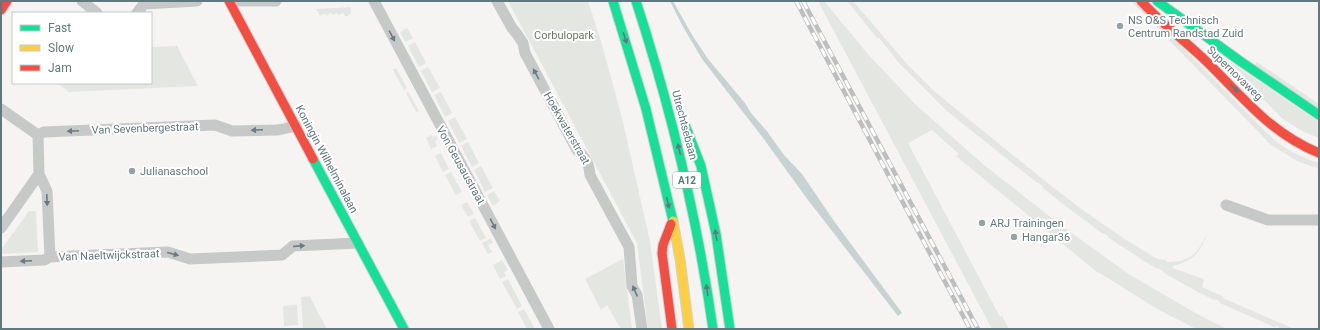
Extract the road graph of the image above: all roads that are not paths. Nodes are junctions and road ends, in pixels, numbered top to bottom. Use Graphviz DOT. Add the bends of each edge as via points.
graph roads {
  1 [pos="7,1"];
  2 [pos="82,1"];
  3 [pos="197,1"];
  4 [pos="229,1"];
  5 [pos="235,1"];
  6 [pos="276,1"];
  7 [pos="374,1"];
  8 [pos="497,1"];
  9 [pos="613,1"];
  10 [pos="636,1"];
  11 [pos="1141,1"];
  12 [pos="1158,1"];
  13 [pos="1,10"];
  14 [pos="95,12"];
  15 [pos="138,12"];
  16 [pos="648,34"];
  17 [pos="1,109"];
  18 [pos="1319,116"];
  19 [pos="296,126"];
  20 [pos="38,135"];
  21 [pos="1319,153"];
  22 [pos="39,174"];
  23 [pos="1226,205"];
  24 [pos="672,219"];
  25 [pos="1319,220"];
  26 [pos="1,228"];
  27 [pos="358,242"];
  28 [pos="50,257"];
  29 [pos="1,262"];
  30 [pos="404,329"];
  31 [pos="549,329"];
  32 [pos="642,329"];
  33 [pos="672,329"];
  34 [pos="689,329"];
  35 [pos="713,329"];
  36 [pos="730,329"];
  1 -- 13 [label="main road"];
  2 -- 14 [label="street"];
  3 -- 15 [label="street" via="144,4"];
  4 -- 19 [label="main road, Koningin Wilhelminalaan"];
  5 -- 6 [label="street"];
  7 -- 31 [label="street, Von Geusaustraat, one-way"];
  32 -- 8 [label="street, Hoekwaterstraat, one-way" via="637,295 632,286 629,247 590,175 590,166 577,150 525,52 523,43"];
  9 -- 24 [label="main road, A12, one-way" via="638,80"];
  10 -- 16 [label="main road, Utrechtsebaan / A12"];
  11 -- 21 [label="main road, Supernovaweg, one-way" via="1275,129 1297,144"];
  12 -- 18 [label="main road, Supernovaweg"];
  35 -- 16 [label="main road, Utrechtsebaan / A12, one-way" via="683,164"];
  36 -- 16 [label="main road, A12, one-way" via="716,234 701,166"];
  17 -- 20 [label="street"];
  19 -- 20 [label="street, Van Sevenbergestraat, one-way" via="278,130 232,131 215,125 44,132"];
  19 -- 27 [label="main road, Koningin Wilhelminalaan"];
  20 -- 22 [label="street"];
  22 -- 26 [label="street"];
  22 -- 28 [label="street, one-way" via="47,191"];
  23 -- 25 [label="street" via="1268,220"];
  24 -- 33 [label="main road" via="662,250"];
  24 -- 34 [label="main road, A12"];
  28 -- 27 [label="street, Van Naeltwijckstraat, one-way" via="168,252 190,259 282,255 293,246"];
  27 -- 30 [label="main road, Koningin Wilhelminalaan"];
  28 -- 29 [label="street, Van Naeltwijckstraat, one-way" via="44,260"];
}
